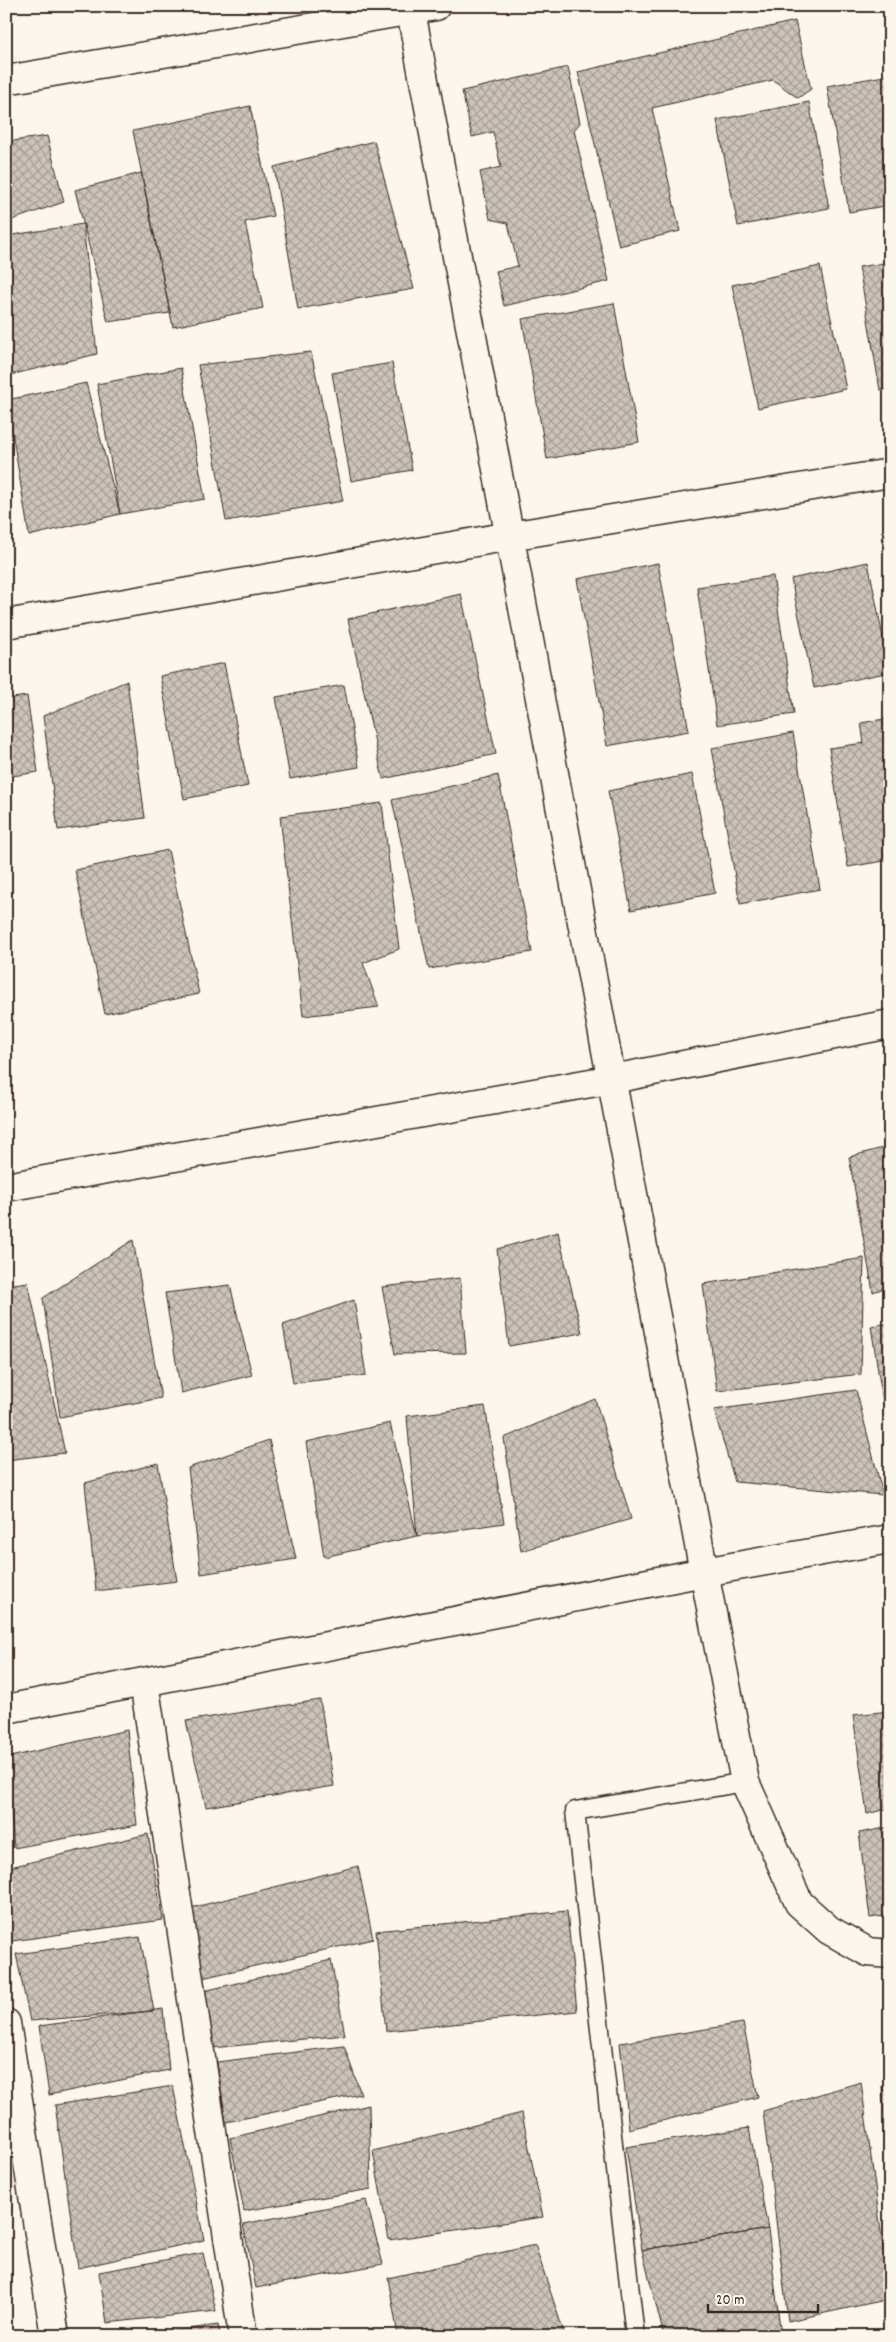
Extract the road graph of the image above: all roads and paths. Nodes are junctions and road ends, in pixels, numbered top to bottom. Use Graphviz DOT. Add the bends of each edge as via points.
graph roads {
  1 [pos="419,8"];
  2 [pos="6,80"];
  3 [pos="890,473"];
  4 [pos="510,536"];
  5 [pos="6,624"];
  6 [pos="890,1024"];
  7 [pos="613,1078"];
  8 [pos="6,1187"];
  9 [pos="890,1539"];
  10 [pos="704,1572"];
  11 [pos="144,1682"];
  12 [pos="6,1709"];
  13 [pos="745,1782"];
  14 [pos="890,1954"];
  15 [pos="6,2023"];
  16 [pos="55,2336"];
  17 [pos="243,2336"];
  18 [pos="635,2336"];
  1 -- 2 [label="street"];
  1 -- 4 [label="street"];
  3 -- 4 [label="street"];
  4 -- 5 [label="street"];
  4 -- 7 [label="street"];
  6 -- 7 [label="street"];
  7 -- 8 [label="street"];
  7 -- 10 [label="street"];
  9 -- 10 [label="street"];
  10 -- 11 [label="street"];
  10 -- 13 [label="street"];
  11 -- 12 [label="street"];
  11 -- 17 [label="street"];
  13 -- 14 [label="street" via="800,1903 829,1930 868,1952"];
  13 -- 18 [label="lane" via="574,1811"];
  15 -- 16 [label="street"];
}
